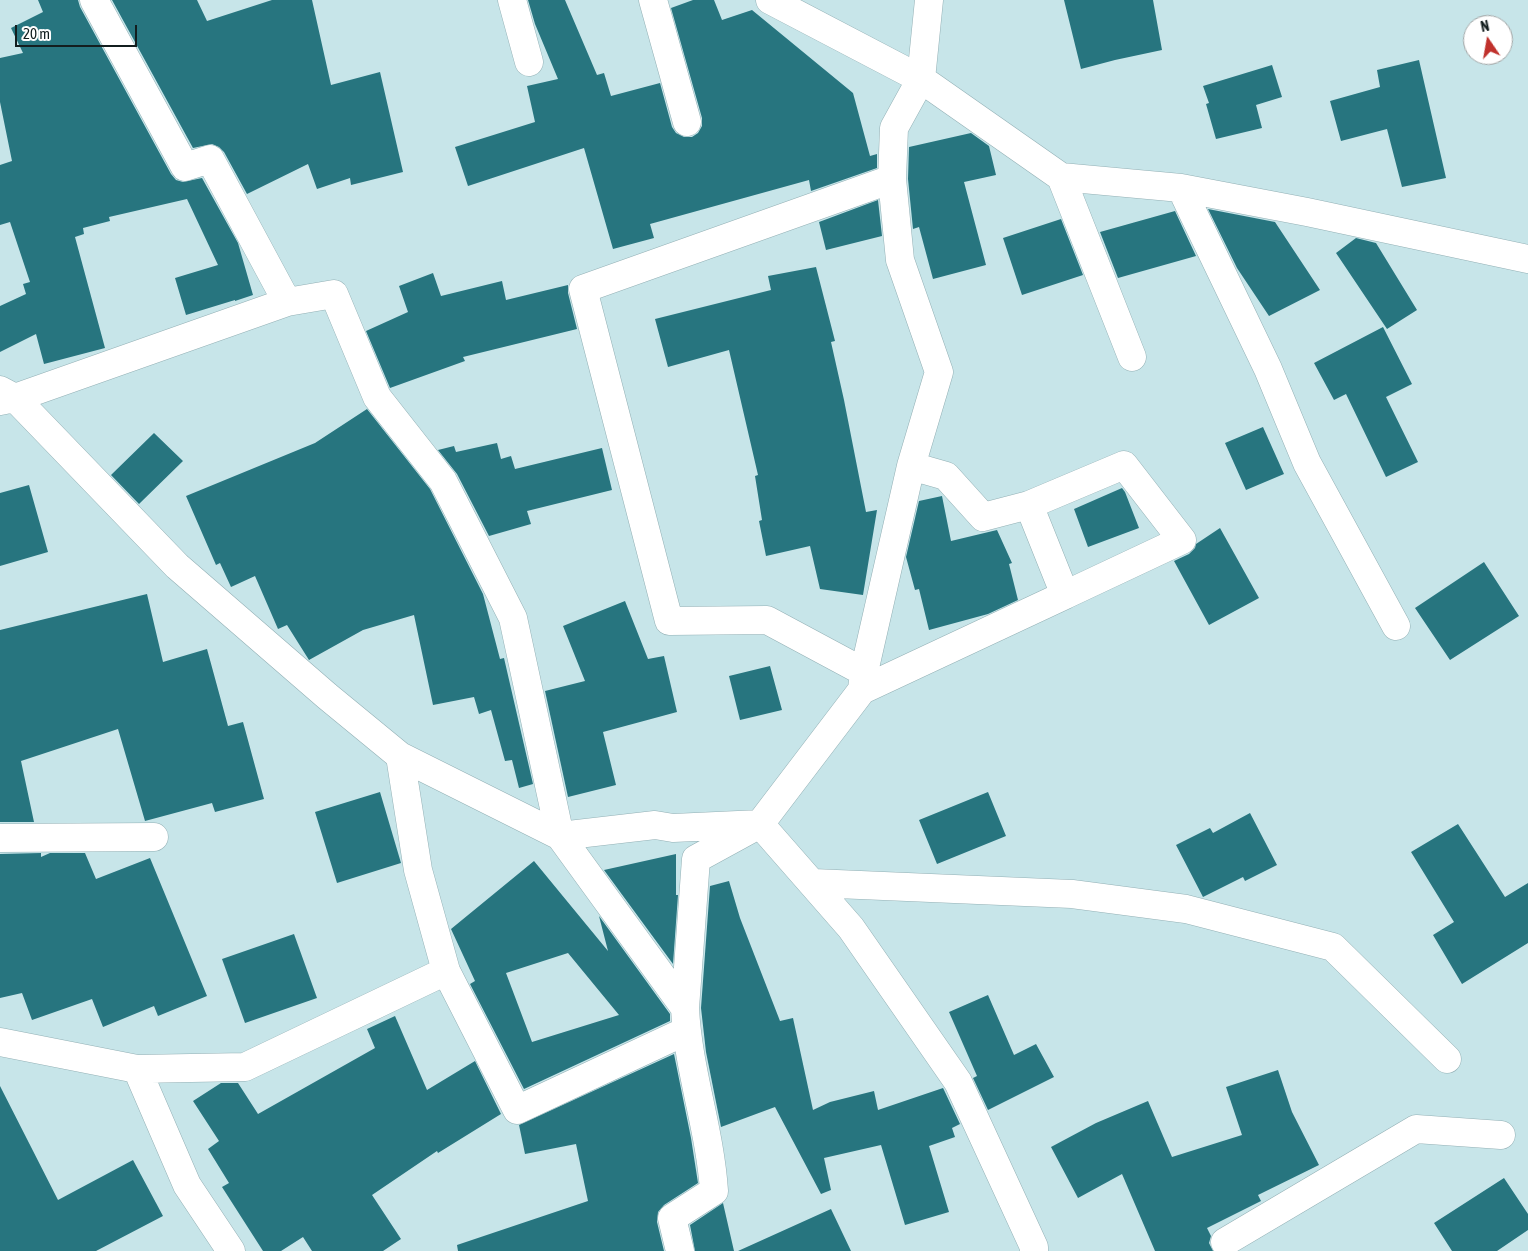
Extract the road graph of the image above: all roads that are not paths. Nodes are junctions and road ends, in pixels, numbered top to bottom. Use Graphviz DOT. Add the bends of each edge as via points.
graph roads {
  1 [pos="94,0"];
  2 [pos="512,0"];
  3 [pos="653,0"];
  4 [pos="770,0"];
  5 [pos="929,0"];
  6 [pos="529,62"];
  7 [pos="921,80"];
  8 [pos="688,122"];
  9 [pos="1062,177"];
  10 [pos="892,179"];
  11 [pos="1182,188"];
  12 [pos="1528,259"];
  13 [pos="287,302"];
  14 [pos="1132,357"];
  15 [pos="5,396"];
  16 [pos="911,466"];
  17 [pos="1029,505"];
  18 [pos="1065,595"];
  19 [pos="1396,626"];
  20 [pos="863,681"];
  21 [pos="400,756"];
  22 [pos="760,824"];
  23 [pos="560,836"];
  24 [pos="154,837"];
  25 [pos="0,838"];
  26 [pos="812,883"];
  27 [pos="446,971"];
  28 [pos="686,1020"];
  29 [pos="0,1042"];
  30 [pos="1447,1059"];
  31 [pos="138,1069"];
  32 [pos="1501,1135"];
  33 [pos="1225,1242"];
  34 [pos="231,1251"];
  35 [pos="680,1251"];
  36 [pos="1034,1251"];
  1 -- 13 [label="street" via="185,167 210,159"];
  2 -- 6 [label="street"];
  3 -- 8 [label="street"];
  4 -- 7 [label="street"];
  5 -- 7 [label="street"];
  7 -- 9 [label="street"];
  7 -- 10 [label="street" via="894,128"];
  9 -- 11 [label="street"];
  9 -- 14 [label="street"];
  10 -- 16 [label="street" via="900,260 939,372"];
  10 -- 20 [label="street" via="583,288 669,621 767,620"];
  11 -- 12 [label="street"];
  11 -- 19 [label="street" via="1268,369 1307,464"];
  13 -- 15 [label="street"];
  13 -- 23 [label="street" via="334,294 378,398 443,481 513,618"];
  15 -- 21 [label="street" via="177,566"];
  16 -- 17 [label="street" via="946,476 984,517"];
  16 -- 20 [label="street"];
  17 -- 18 [label="street"];
  17 -- 18 [label="street" via="1124,466 1182,540"];
  18 -- 20 [label="street"];
  20 -- 22 [label="street"];
  21 -- 23 [label="street"];
  21 -- 27 [label="street" via="418,870"];
  22 -- 23 [label="street" via="673,828 654,825"];
  22 -- 26 [label="street"];
  22 -- 28 [label="street" via="696,859"];
  23 -- 28 [label="street"];
  24 -- 25 [label="street"];
  26 -- 30 [label="street" via="1072,894 1186,909 1333,947"];
  26 -- 36 [label="street" via="851,928 958,1082"];
  27 -- 28 [label="street" via="517,1110"];
  27 -- 31 [label="street" via="245,1067"];
  28 -- 35 [label="street" via="712,1162 714,1190 672,1218"];
  29 -- 31 [label="street"];
  31 -- 34 [label="street" via="187,1185"];
  32 -- 33 [label="street" via="1416,1130"];
}
